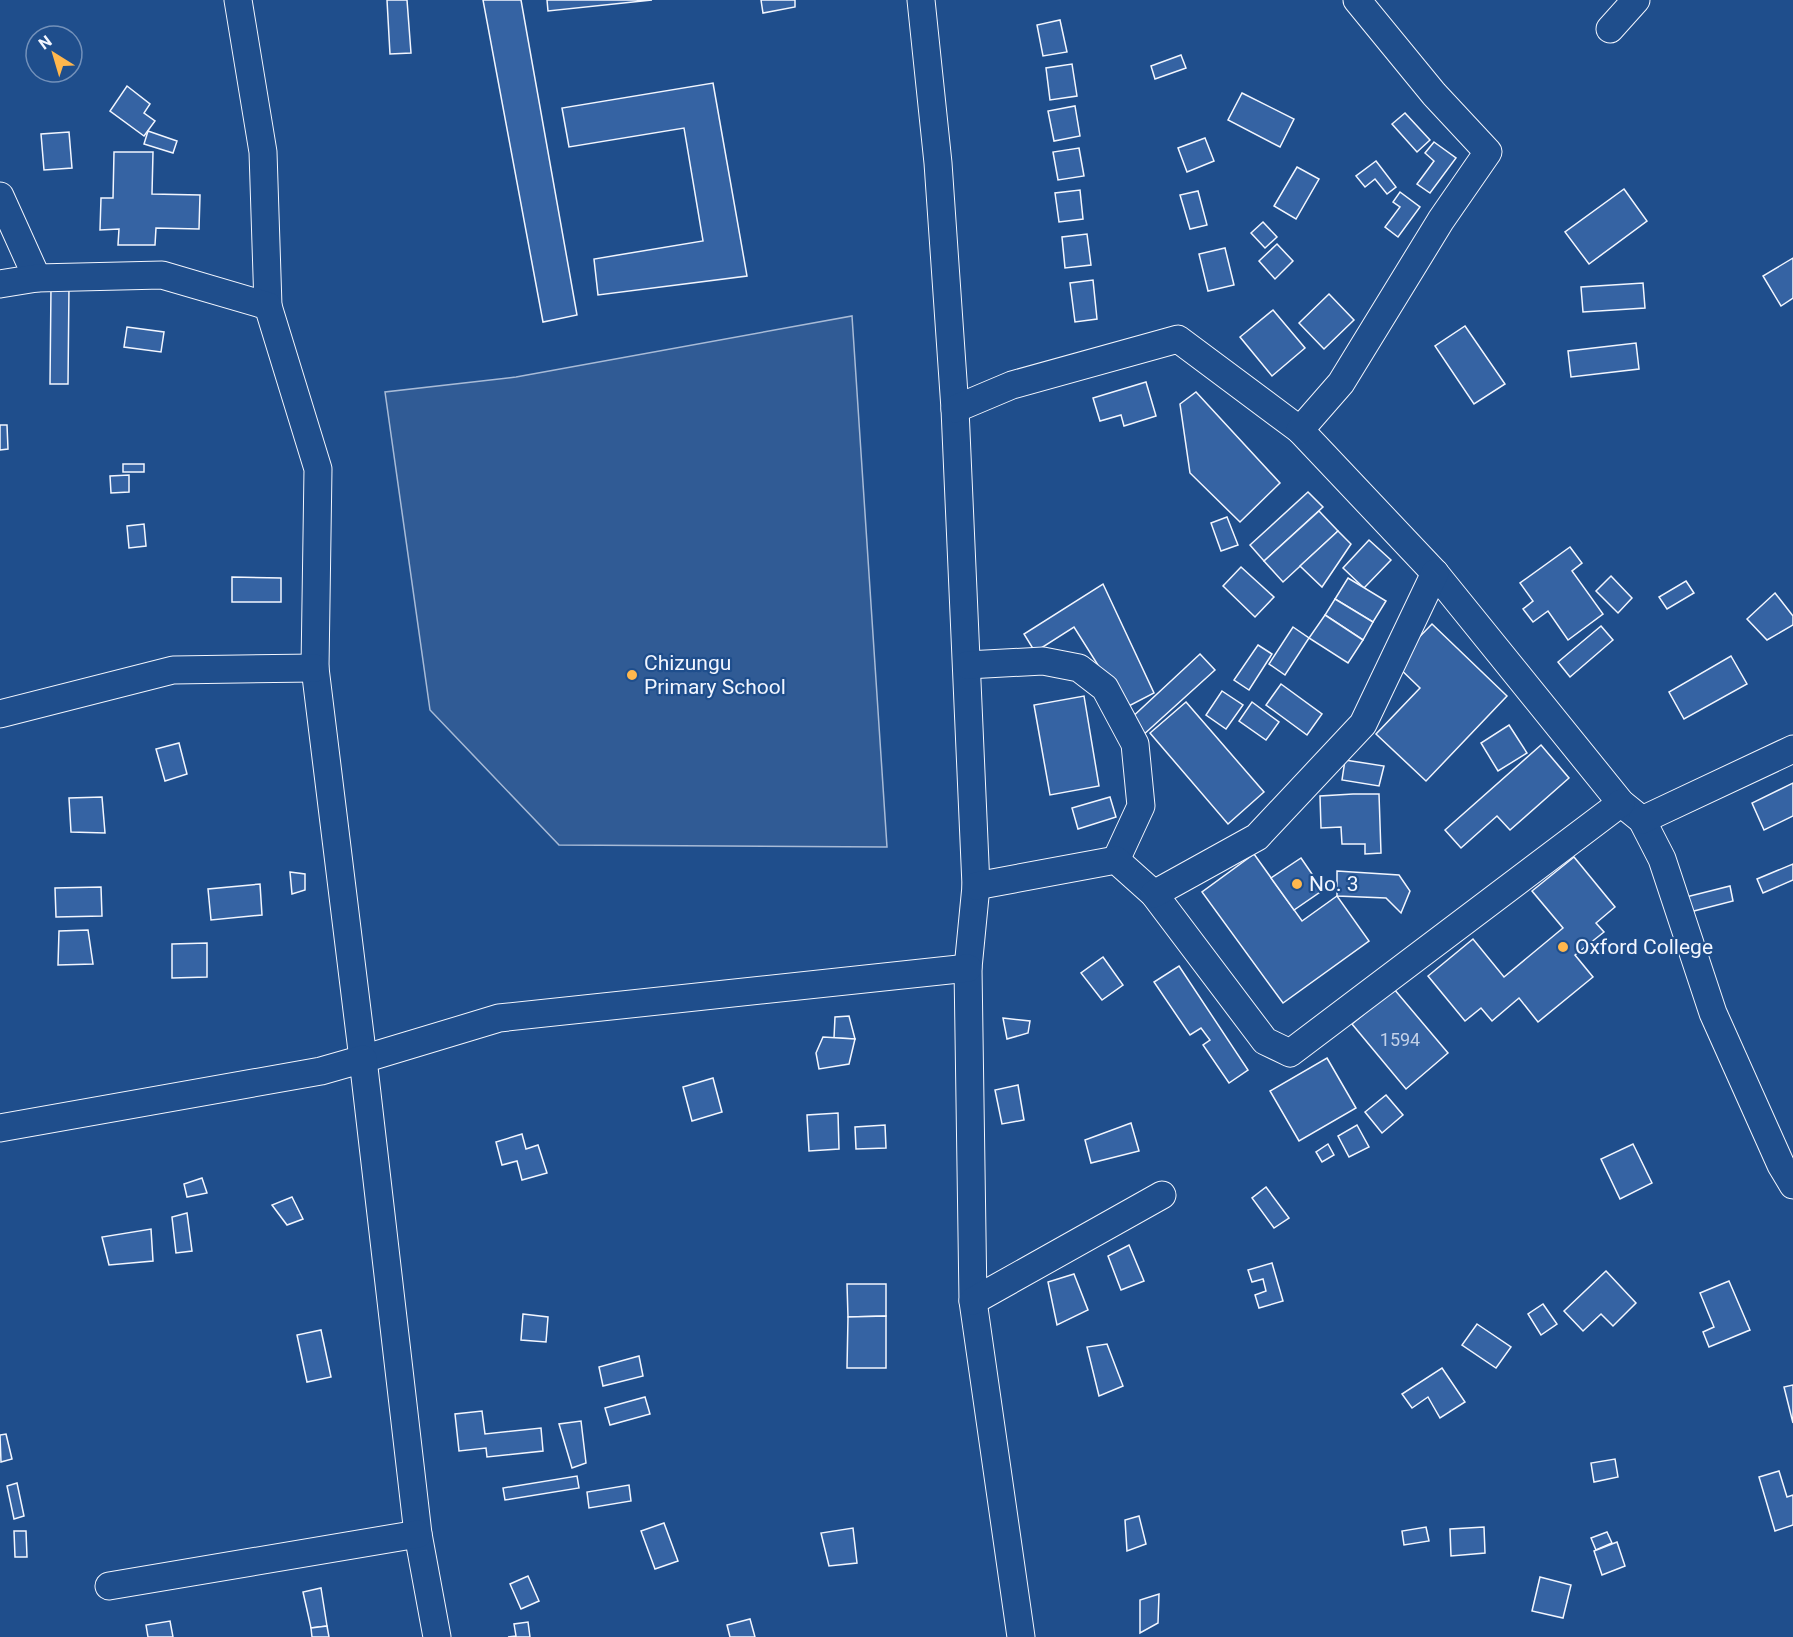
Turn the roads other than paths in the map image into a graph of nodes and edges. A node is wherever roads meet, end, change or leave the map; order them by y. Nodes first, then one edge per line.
1 (238, 0) edge
2 (921, 0) edge
3 (1357, 0) edge
4 (1636, 0) edge
5 (1610, 29) dead end
6 (0, 196) edge
7 (37, 278) junction
8 (0, 284) edge
9 (268, 306) junction
10 (955, 409) junction
11 (1300, 430) junction
12 (1435, 573) junction
13 (967, 664) junction
14 (315, 668) junction
15 (0, 714) edge
16 (1793, 749) edge
17 (1621, 803) junction
18 (1642, 820) junction
19 (1116, 860) junction
20 (976, 886) junction
21 (1154, 894) junction
22 (968, 968) junction
23 (363, 1059) junction
24 (0, 1128) edge
25 (1793, 1185) edge
26 (1162, 1195) dead end
27 (973, 1301) junction
28 (418, 1534) junction
29 (109, 1586) dead end
30 (437, 1637) edge
31 (1021, 1637) edge

1 - 9 street
2 - 10 street
3 - 11 street
4 - 5 street
6 - 7 street
7 - 8 street
7 - 9 street
9 - 14 street
10 - 11 street
10 - 13 street
11 - 12 street
12 - 17 street
12 - 21 street
13 - 19 street
13 - 20 street
14 - 15 street
14 - 23 street
16 - 18 street
17 - 18 street
17 - 21 street
18 - 25 street
19 - 20 street
19 - 21 street
20 - 22 street
22 - 23 street
22 - 27 street
23 - 24 street
23 - 28 street
26 - 27 street
27 - 31 street
28 - 29 street
28 - 30 street

